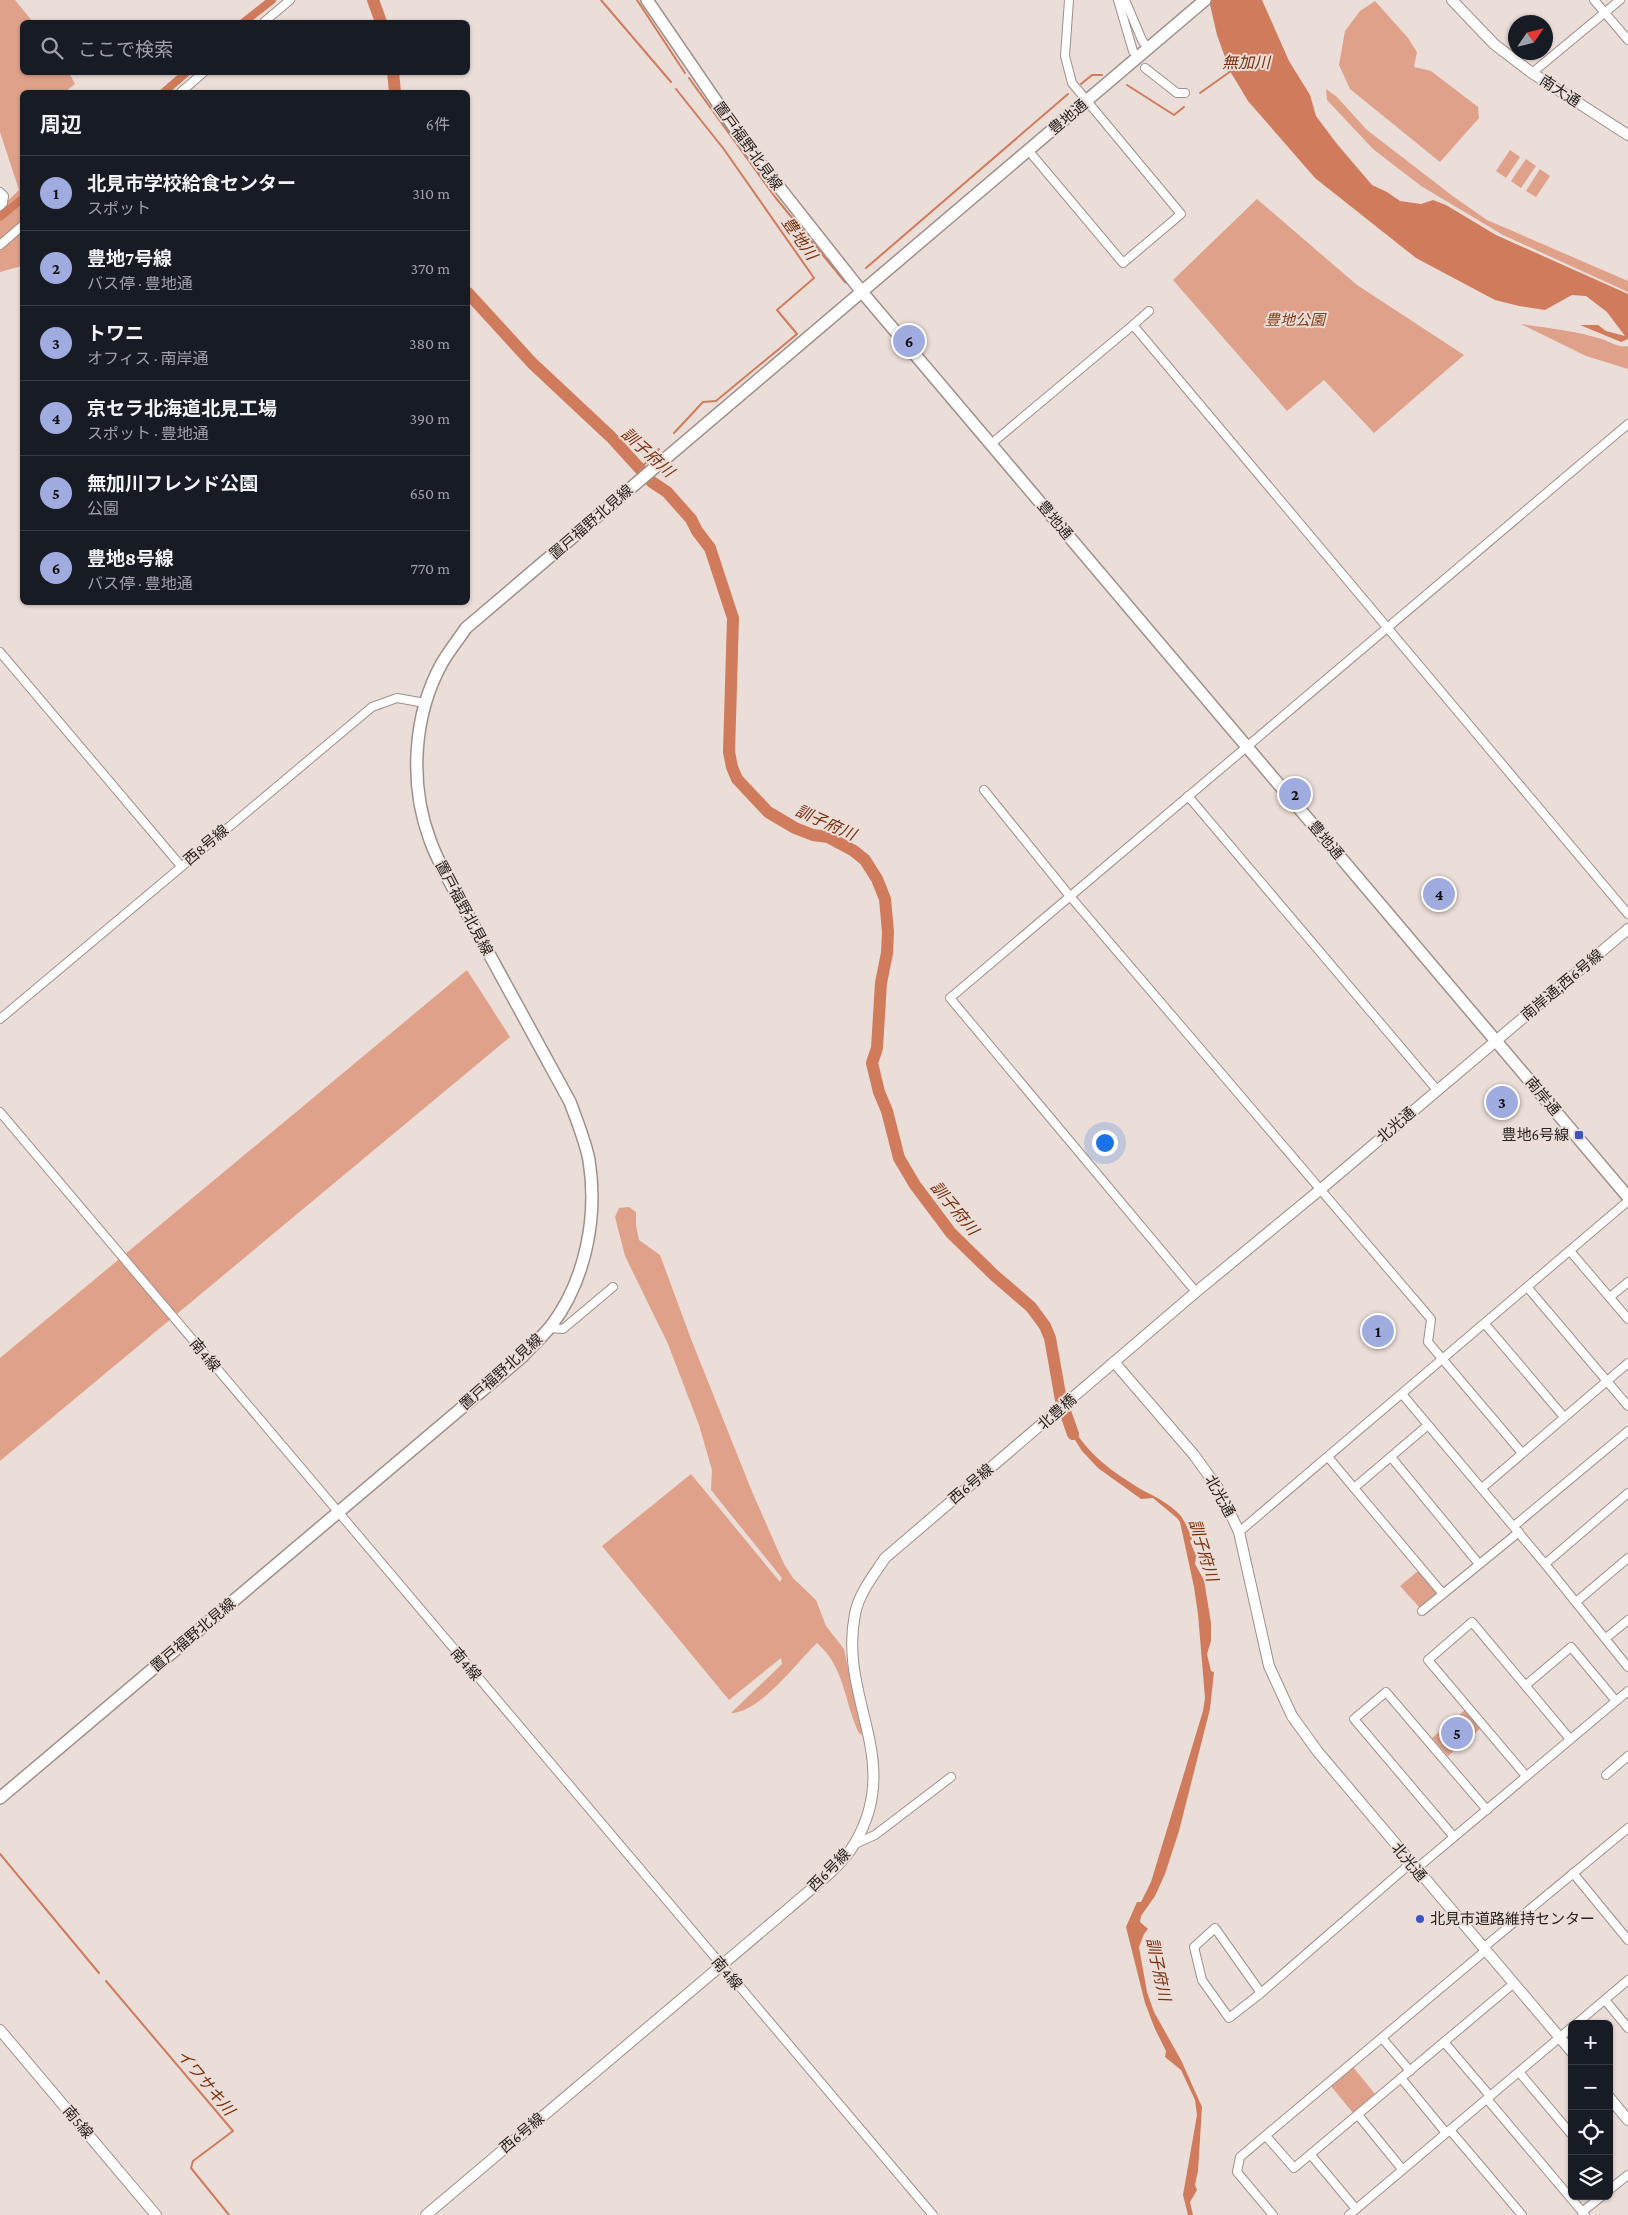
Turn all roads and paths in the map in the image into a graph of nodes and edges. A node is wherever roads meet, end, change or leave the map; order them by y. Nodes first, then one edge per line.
1 (290, 0) edge
2 (647, 0) edge
3 (1069, 0) edge
4 (1118, 0) edge
5 (1125, 0) edge
6 (1206, 0) edge
7 (1452, 0) edge
8 (1594, 0) edge
9 (1620, 0) edge
10 (1605, 13) junction
11 (266, 20) edge
12 (1628, 40) edge
13 (1151, 47) junction
14 (1133, 51) dead end
15 (1145, 68) dead end
16 (1532, 73) junction
17 (201, 75) edge
18 (183, 90) edge
19 (1185, 92) dead end
20 (1086, 102) junction
21 (1628, 135) edge
22 (1028, 150) junction
23 (0, 192) edge
24 (0, 206) edge
25 (20, 228) edge
26 (0, 245) edge
27 (862, 292) junction
28 (1149, 312) dead end
29 (1133, 325) junction
30 (1628, 424) edge
31 (992, 444) junction
32 (1386, 628) junction
33 (0, 652) edge
34 (425, 703) junction
35 (1247, 746) junction
36 (984, 790) dead end
37 (1188, 796) junction
38 (181, 866) junction
39 (1069, 895) junction
40 (1628, 914) edge
41 (1628, 929) edge
42 (0, 1019) edge
43 (1496, 1040) junction
44 (1437, 1090) junction
45 (0, 1112) edge
46 (1321, 1189) junction
47 (1628, 1197) edge
48 (1628, 1201) edge
49 (1570, 1252) junction
50 (1628, 1282) edge
51 (613, 1287) dead end
52 (1528, 1288) junction
53 (1196, 1292) junction
54 (1610, 1297) junction
55 (1628, 1319) edge
56 (1485, 1324) junction
57 (550, 1328) junction
58 (1442, 1360) junction
59 (1114, 1362) junction
60 (1628, 1363) edge
61 (1607, 1381) junction
62 (1402, 1394) junction
63 (1628, 1406) edge
64 (1564, 1417) junction
65 (1428, 1425) junction
66 (1628, 1431) edge
67 (1033, 1432) joint
68 (1522, 1453) junction
69 (1391, 1456) junction
70 (1328, 1458) junction
71 (1354, 1488) junction
72 (1482, 1488) junction
73 (1628, 1493) edge
74 (339, 1513) junction
75 (1516, 1529) junction
76 (1239, 1532) junction
77 (1628, 1558) edge
78 (1479, 1564) junction
79 (1545, 1564) junction
80 (1443, 1594) junction
81 (1576, 1602) junction
82 (1422, 1611) dead end
83 (1628, 1620) edge
84 (1606, 1638) junction
85 (1628, 1667) edge
86 (1526, 1685) junction
87 (1628, 1691) edge
88 (1616, 1701) junction
89 (1570, 1739) junction
90 (1628, 1756) edge
91 (1606, 1774) dead end
92 (1526, 1776) junction
93 (951, 1777) dead end
94 (0, 1798) edge
95 (1487, 1810) junction
96 (1628, 1828) edge
97 (1454, 1837) junction
98 (854, 1844) junction
99 (1413, 1866) junction
100 (1573, 1874) junction
101 (1628, 1940) edge
102 (1484, 1950) junction
103 (721, 1965) junction
104 (1628, 1980) edge
105 (1513, 1984) junction
106 (1261, 1993) junction
107 (1605, 2000) junction
108 (1581, 2020) edge
109 (1628, 2028) edge
110 (0, 2030) edge
111 (1568, 2030) edge
112 (1382, 2038) junction
113 (1559, 2038) junction
114 (1444, 2042) junction
115 (1568, 2048) edge
116 (1410, 2071) junction
117 (1519, 2072) junction
118 (1401, 2078) junction
119 (1488, 2097) junction
120 (1613, 2102) edge
121 (1358, 2115) junction
122 (1628, 2120) edge
123 (1568, 2130) edge
124 (1448, 2131) junction
125 (1266, 2136) junction
126 (1310, 2155) junction
127 (1402, 2169) junction
128 (1628, 2175) edge
129 (1613, 2184) edge
130 (1598, 2200) edge
131 (1356, 2209) junction
132 (1583, 2214) edge
133 (156, 2215) edge
134 (426, 2215) edge
135 (933, 2215) edge
136 (1273, 2215) edge
137 (1349, 2215) edge
138 (1522, 2215) edge

1 - 11 street
2 - 27 main road, 置戸福野北見線
3 - 20 street
4 - 14 street
5 - 13 street
6 - 13 main road, 豊地通
7 - 16 street, 南大通
8 - 10 street
9 - 10 street
10 - 12 street
10 - 16 street
13 - 20 main road, 豊地通
15 - 19 street
16 - 21 street, 南大通
17 - 18 street
20 - 22 main road, 豊地通
20 - 22 street
22 - 27 main road, 豊地通
23 - 24 street
25 - 26 street
27 - 31 main road, 豊地通
27 - 34 main road, 置戸福野北見線
28 - 29 street
29 - 31 street
29 - 32 street
30 - 32 street
31 - 35 main road, 豊地通
32 - 35 street
32 - 40 street
33 - 38 street
34 - 38 street, 西8号線
34 - 57 main road, 置戸福野北見線
35 - 37 street
35 - 43 main road, 豊地通
36 - 39 street
37 - 39 street
37 - 44 street
38 - 42 street, 西8号線
39 - 46 street
39 - 53 street
41 - 43 street, 南岸通;西6号線
43 - 44 street, 北光通
43 - 47 main road, 南岸通
44 - 46 street, 北光通
45 - 74 street, 南4線
46 - 53 street, 北光通
46 - 58 street
48 - 49 street
49 - 52 street
49 - 54 street
50 - 54 street
51 - 57 street
52 - 56 street
52 - 61 street
53 - 59 street, 北光通
54 - 55 street
56 - 58 street
56 - 64 street
57 - 74 main road, 置戸福野北見線
58 - 62 street
58 - 68 street
59 - 67 street, 北豊橋
59 - 76 street, 北光通
60 - 61 street
61 - 63 street
61 - 64 street
62 - 65 street
62 - 70 street
64 - 68 street
65 - 69 street
65 - 72 street
66 - 75 street
67 - 98 street, 西6号線
68 - 72 street
69 - 71 street
69 - 78 street
70 - 71 street
70 - 76 street
71 - 80 street
72 - 75 street
73 - 79 street
74 - 94 main road, 置戸福野北見線
74 - 103 street, 南4線
75 - 78 street
75 - 79 street
76 - 99 street, 北光通
77 - 81 street
78 - 80 street
79 - 81 street
80 - 82 street
81 - 84 street
83 - 84 street
84 - 85 street
86 - 88 street
86 - 89 street
86 - 92 street
87 - 88 street
88 - 89 street
89 - 92 street
90 - 91 street
92 - 95 street
93 - 98 street
95 - 97 street
95 - 97 street
96 - 100 street
97 - 99 street
98 - 103 street, 西6号線
99 - 102 street, 北光通
99 - 106 street
100 - 101 street
100 - 102 street
102 - 105 street, 北光通
102 - 112 street
103 - 134 street, 西6号線
103 - 135 street, 南4線
104 - 107 street
105 - 113 street, 北光通
105 - 114 street
106 - 106 street
107 - 108 street
107 - 109 street
110 - 133 street, 南5線
111 - 113 street
112 - 116 street
112 - 125 street
113 - 115 street, 北光通
113 - 117 street
114 - 116 street
114 - 119 street
116 - 118 street
117 - 119 street
117 - 123 street
118 - 121 street
118 - 124 street
119 - 124 street
119 - 132 street
120 - 122 street
121 - 126 street
121 - 127 street
124 - 127 street
124 - 138 street
125 - 126 street
125 - 136 street
126 - 131 street
127 - 131 street
128 - 129 street
130 - 132 street
131 - 137 street

